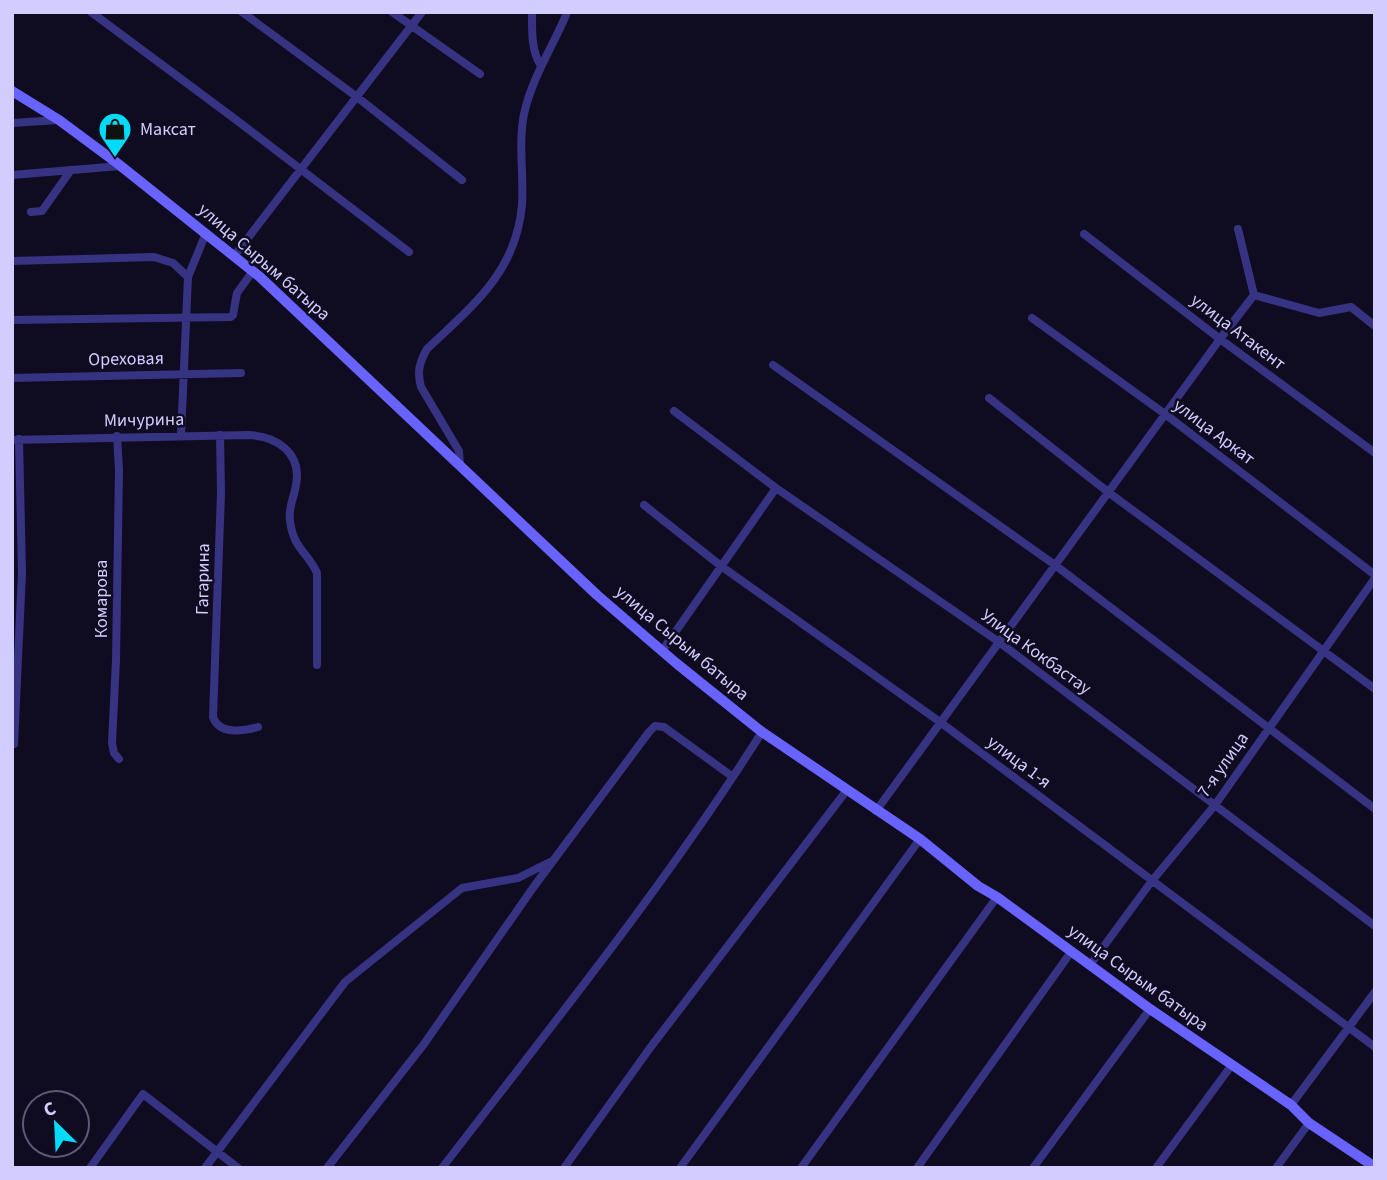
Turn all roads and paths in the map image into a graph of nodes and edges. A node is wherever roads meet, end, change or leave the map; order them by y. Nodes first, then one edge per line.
1 (91, 12) edge
2 (243, 12) edge
3 (392, 12) edge
4 (422, 12) edge
5 (532, 12) edge
6 (566, 15) dead end
7 (411, 26) junction
8 (540, 64) junction
9 (480, 75) dead end
10 (12, 91) edge
11 (357, 97) junction
12 (59, 120) junction
13 (12, 123) edge
14 (120, 166) junction
15 (71, 170) junction
16 (301, 170) junction
17 (12, 175) edge
18 (462, 180) dead end
19 (31, 212) dead end
20 (1238, 229) dead end
21 (206, 233) junction
22 (1084, 234) dead end
23 (409, 252) dead end
24 (234, 256) junction
25 (12, 261) edge
26 (253, 271) junction
27 (188, 277) junction
28 (1254, 295) junction
29 (186, 316) junction
30 (1032, 318) dead end
31 (12, 320) edge
32 (1375, 326) edge
33 (1220, 339) junction
34 (773, 365) dead end
35 (241, 373) dead end
36 (183, 374) junction
37 (12, 379) edge
38 (989, 398) dead end
39 (674, 411) dead end
40 (1165, 414) junction
41 (181, 435) junction
42 (220, 435) junction
43 (117, 436) junction
44 (15, 440) edge
45 (1375, 453) edge
46 (460, 466) junction
47 (776, 488) junction
48 (1108, 492) junction
49 (644, 505) dead end
50 (1055, 565) junction
51 (721, 566) junction
52 (1375, 576) edge
53 (999, 642) junction
54 (662, 651) junction
55 (1323, 651) junction
56 (317, 665) dead end
57 (1375, 689) edge
58 (940, 722) junction
59 (258, 727) dead end
60 (1269, 728) junction
61 (762, 732) junction
62 (14, 744) dead end
63 (119, 759) dead end
64 (733, 777) junction
65 (847, 790) junction
66 (1215, 805) junction
67 (1375, 809) edge
68 (876, 811) junction
69 (920, 839) junction
70 (553, 860) junction
71 (1151, 882) junction
72 (997, 897) junction
73 (1375, 926) edge
74 (1071, 952) junction
75 (1090, 965) junction
76 (1375, 992) edge
77 (1150, 1009) junction
78 (1349, 1028) junction
79 (1375, 1047) edge
80 (1231, 1066) junction
81 (1290, 1105) junction
82 (1308, 1123) junction
83 (217, 1152) junction
84 (1375, 1167) edge
85 (90, 1168) edge
86 (205, 1168) edge
87 (238, 1168) edge
88 (327, 1168) edge
89 (442, 1168) edge
90 (564, 1168) edge
91 (680, 1168) edge
92 (802, 1168) edge
93 (917, 1168) edge
94 (1034, 1168) edge
95 (1156, 1168) edge
96 (1276, 1168) edge

1 - 16 street
2 - 11 street
3 - 7 street
4 - 7 street
5 - 8 street
6 - 8 street
7 - 9 street
7 - 11 street
8 - 46 street
10 - 12 street, улица Сырым батыра
11 - 16 street
11 - 18 street
12 - 13 street
12 - 14 street, улица Сырым батыра
14 - 15 street
14 - 21 street, улица Сырым батыра
15 - 17 street
15 - 19 street
16 - 23 street
16 - 24 street
20 - 28 street
21 - 24 street, улица Сырым батыра
21 - 27 street
22 - 33 street, улица Атакент
24 - 26 street, улица Сырым батыра
25 - 27 street
26 - 29 street
26 - 46 street, улица Сырым батыра
27 - 29 street
28 - 32 street
28 - 33 street
29 - 31 street
29 - 36 street
30 - 40 street, улица Аркат
33 - 40 street
33 - 45 street, улица Атакент
34 - 50 street
35 - 36 street, Ореховая
36 - 37 street, Ореховая
36 - 41 street
38 - 48 street
39 - 47 street, Улица Кокбастау
40 - 48 street
40 - 52 street, улица Аркат
41 - 42 street, Мичурина
41 - 43 street, Мичурина
42 - 56 street, Мичурина
42 - 59 street, Гагарина
43 - 44 street, Мичурина
43 - 63 street, Комарова
44 - 62 street
46 - 54 street, улица Сырым батыра
47 - 51 street
47 - 53 street, Улица Кокбастау
48 - 50 street
48 - 55 street
49 - 51 street, улица 1-я
50 - 53 street
50 - 60 street
51 - 54 street
51 - 58 street, улица 1-я
52 - 55 street, 7-я улица
53 - 58 street
53 - 66 street, Улица Кокбастау
54 - 61 street, улица Сырым батыра
55 - 57 street
55 - 60 street, 7-я улица
58 - 68 street
58 - 71 street, улица 1-я
60 - 66 street, 7-я улица
60 - 67 street
61 - 64 street
61 - 65 street, улица Сырым батыра
64 - 70 street
64 - 89 street
65 - 68 street, улица Сырым батыра
65 - 90 street
66 - 71 street, 7-я улица
66 - 73 street, Улица Кокбастау
68 - 69 street, улица Сырым батыра
69 - 72 street, улица Сырым батыра
69 - 91 street
70 - 83 street
70 - 88 street
71 - 75 street, 7-я улица
71 - 78 street, улица 1-я
72 - 74 street, улица Сырым батыра
72 - 92 street
74 - 75 street, улица Сырым батыра
74 - 93 street
75 - 77 street, улица Сырым батыра
76 - 78 street
77 - 80 street, улица Сырым батыра
77 - 94 street
78 - 79 street, улица 1-я
78 - 81 street
80 - 81 street, улица Сырым батыра
80 - 95 street
81 - 82 street, улица Сырым батыра
82 - 84 street, улица Сырым батыра
82 - 96 street
83 - 85 street
83 - 86 street
83 - 87 street

